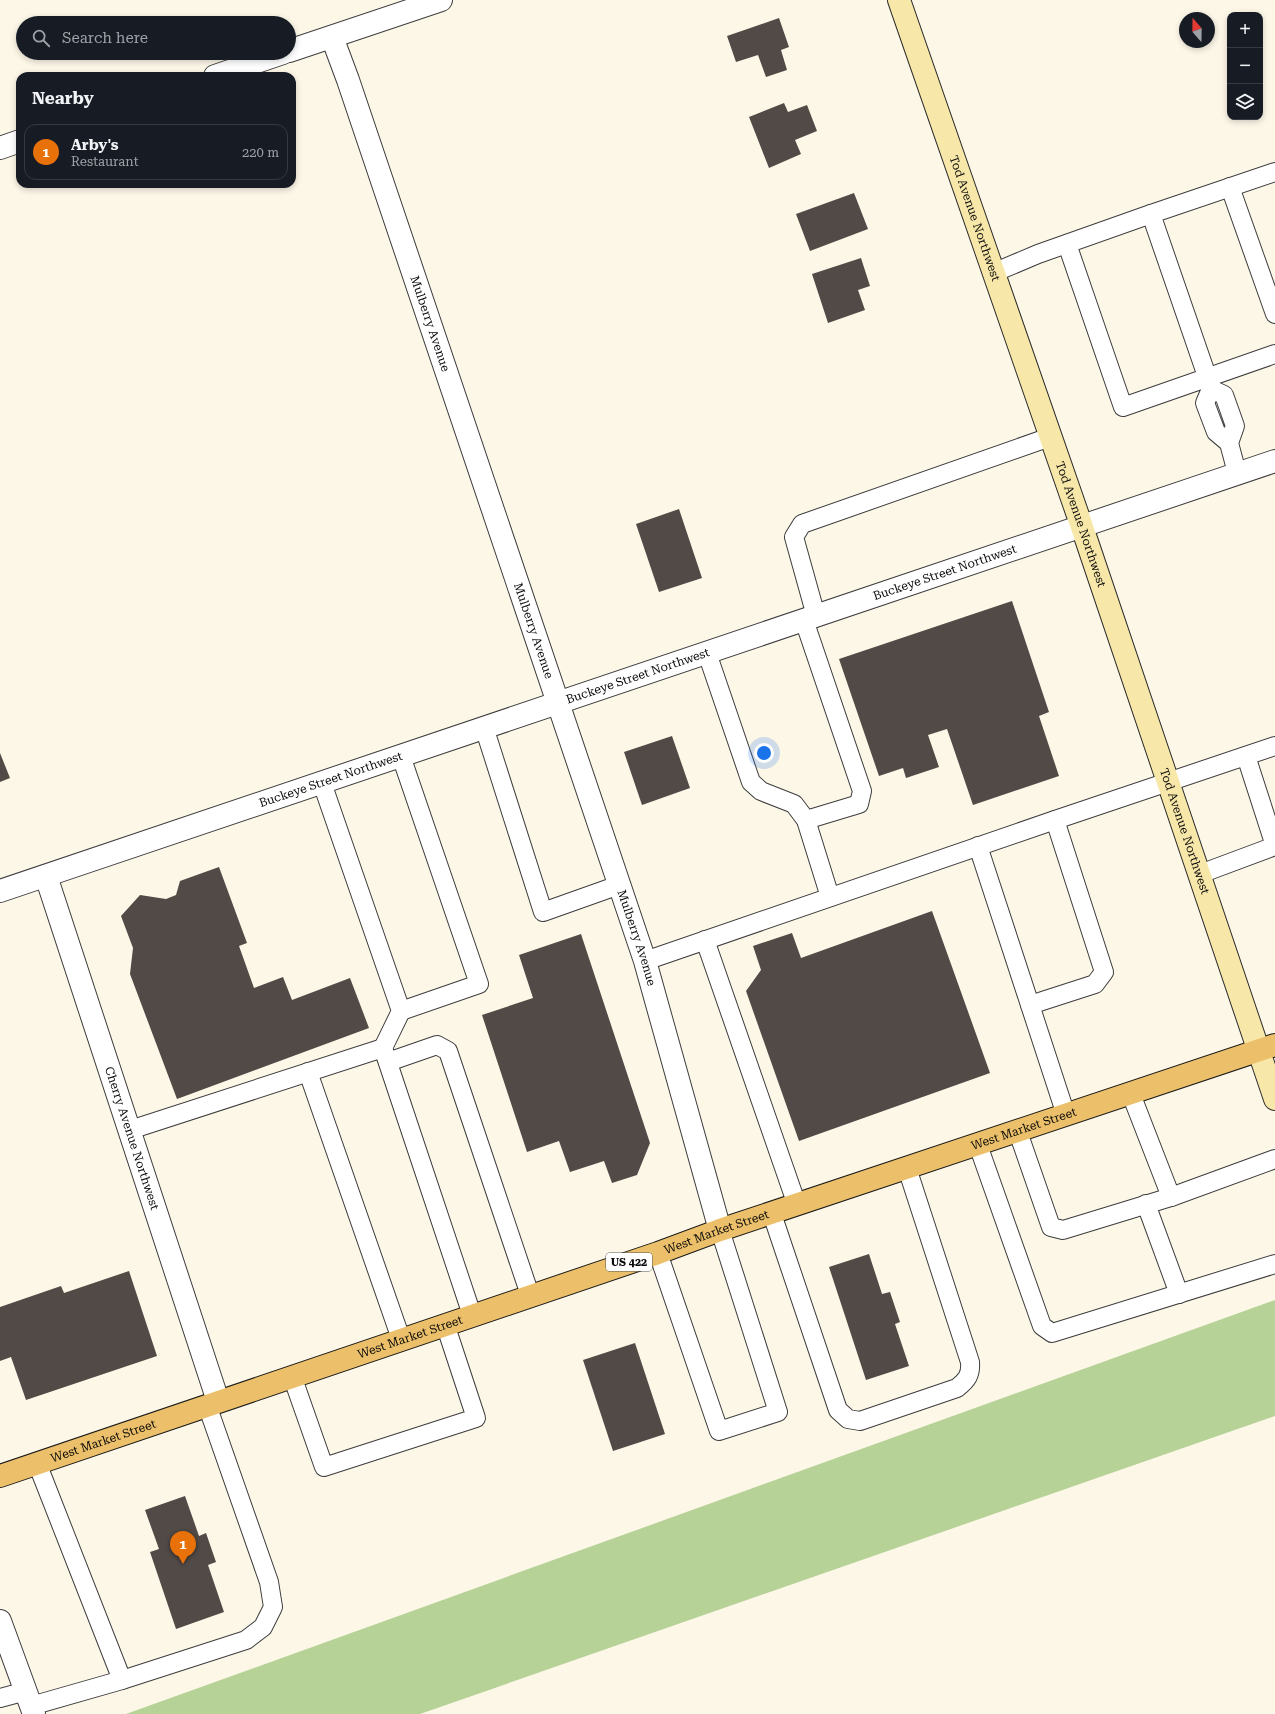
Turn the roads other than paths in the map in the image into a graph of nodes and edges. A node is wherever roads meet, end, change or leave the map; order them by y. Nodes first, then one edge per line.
1 (441, 0) edge
2 (899, 0) edge
3 (332, 37) junction
4 (296, 49) edge
5 (262, 60) edge
6 (227, 72) edge
7 (16, 142) edge
8 (0, 148) edge
9 (1275, 172) edge
10 (1230, 187) junction
11 (1151, 214) junction
12 (1067, 244) junction
13 (993, 273) junction
14 (1275, 314) edge
15 (1275, 354) edge
16 (1209, 383) junction
17 (1050, 437) junction
18 (1275, 461) edge
19 (1237, 473) junction
20 (1082, 527) junction
21 (810, 618) junction
22 (707, 653) junction
23 (559, 702) junction
24 (484, 728) junction
25 (1275, 746) edge
26 (401, 756) junction
27 (1246, 756) junction
28 (1168, 782) junction
29 (322, 783) junction
30 (806, 820) junction
31 (1055, 820) junction
32 (978, 846) junction
33 (1275, 846) edge
34 (1200, 874) junction
35 (46, 876) junction
36 (619, 885) junction
37 (0, 891) edge
38 (830, 897) junction
39 (705, 940) junction
40 (644, 961) junction
41 (1030, 1005) junction
42 (401, 1011) junction
43 (1267, 1048) edge
44 (385, 1055) junction
45 (308, 1072) junction
46 (1131, 1094) junction
47 (1275, 1100) edge
48 (1066, 1115) junction
49 (130, 1130) junction
50 (1018, 1132) junction
51 (978, 1145) junction
52 (1275, 1159) edge
53 (907, 1168) junction
54 (1171, 1197) junction
55 (1146, 1204) junction
56 (797, 1206) junction
57 (772, 1214) junction
58 (720, 1230) junction
59 (658, 1253) junction
60 (1275, 1264) edge
61 (1179, 1294) junction
62 (530, 1296) junction
63 (472, 1315) junction
64 (445, 1324) junction
65 (401, 1339) junction
66 (292, 1376) junction
67 (212, 1403) junction
68 (36, 1463) junction
69 (0, 1476) edge
70 (0, 1621) edge
71 (122, 1680) junction
72 (0, 1698) edge
73 (31, 1704) edge

1 - 3 street
2 - 13 main road, Tod Avenue Northwest
3 - 4 street
3 - 23 street, Mulberry Avenue
5 - 6 street
7 - 8 street
9 - 10 lane
10 - 11 lane
10 - 14 lane
11 - 12 lane
11 - 16 lane
12 - 13 lane
12 - 16 lane
13 - 17 main road, Tod Avenue Northwest
15 - 16 lane
16 - 19 lane
17 - 20 main road, Tod Avenue Northwest
17 - 21 lane
18 - 19 street, Buckeye Street Northwest
19 - 20 street, Buckeye Street Northwest
20 - 21 street, Buckeye Street Northwest
20 - 28 main road, Tod Avenue Northwest
21 - 22 street, Buckeye Street Northwest
21 - 30 lane
22 - 23 street, Buckeye Street Northwest
22 - 30 lane
23 - 24 street, Buckeye Street Northwest
23 - 36 street, Mulberry Avenue
24 - 26 street, Buckeye Street Northwest
24 - 36 lane
25 - 27 lane
26 - 29 street, Buckeye Street Northwest
26 - 42 lane
27 - 28 lane
27 - 33 lane
28 - 31 lane
28 - 34 main road, Tod Avenue Northwest
29 - 35 street, Buckeye Street Northwest
29 - 42 lane
30 - 38 lane
31 - 32 lane
31 - 41 lane
32 - 38 lane
32 - 41 lane
33 - 34 lane
34 - 43 main road, Tod Avenue Northwest
35 - 37 street, Buckeye Street Northwest
35 - 49 street, Cherry Avenue Northwest
36 - 40 street, Mulberry Avenue
38 - 39 lane
39 - 40 lane
39 - 56 lane
40 - 58 street, Mulberry Avenue
41 - 48 lane
42 - 44 lane
43 - 46 main road, West Market Street / US 422
43 - 47 main road, Tod Avenue Northwest
44 - 45 lane
44 - 62 lane
44 - 63 lane
45 - 49 lane
45 - 65 lane
46 - 48 main road, West Market Street / US 422
46 - 54 lane
48 - 50 main road, West Market Street / US 422
49 - 67 street, Cherry Avenue Northwest
50 - 51 main road, West Market Street / US 422
50 - 55 lane
51 - 53 main road, West Market Street / US 422
51 - 61 lane
52 - 54 lane
53 - 56 main road, West Market Street / US 422
53 - 57 lane
54 - 55 lane
55 - 61 lane
56 - 57 main road, West Market Street / US 422
57 - 58 main road, West Market Street / US 422
58 - 59 main road, West Market Street / US 422
58 - 59 lane
59 - 62 main road, West Market Street / US 422
60 - 61 lane
62 - 63 main road, West Market Street / US 422
63 - 64 main road, West Market Street / US 422
64 - 65 main road, West Market Street / US 422
64 - 66 lane
65 - 66 main road, West Market Street / US 422
66 - 67 main road, West Market Street / US 422
67 - 68 main road, West Market Street / US 422
67 - 71 lane
68 - 69 main road, West Market Street / US 422
68 - 71 lane
70 - 73 street
71 - 73 lane
72 - 73 lane

